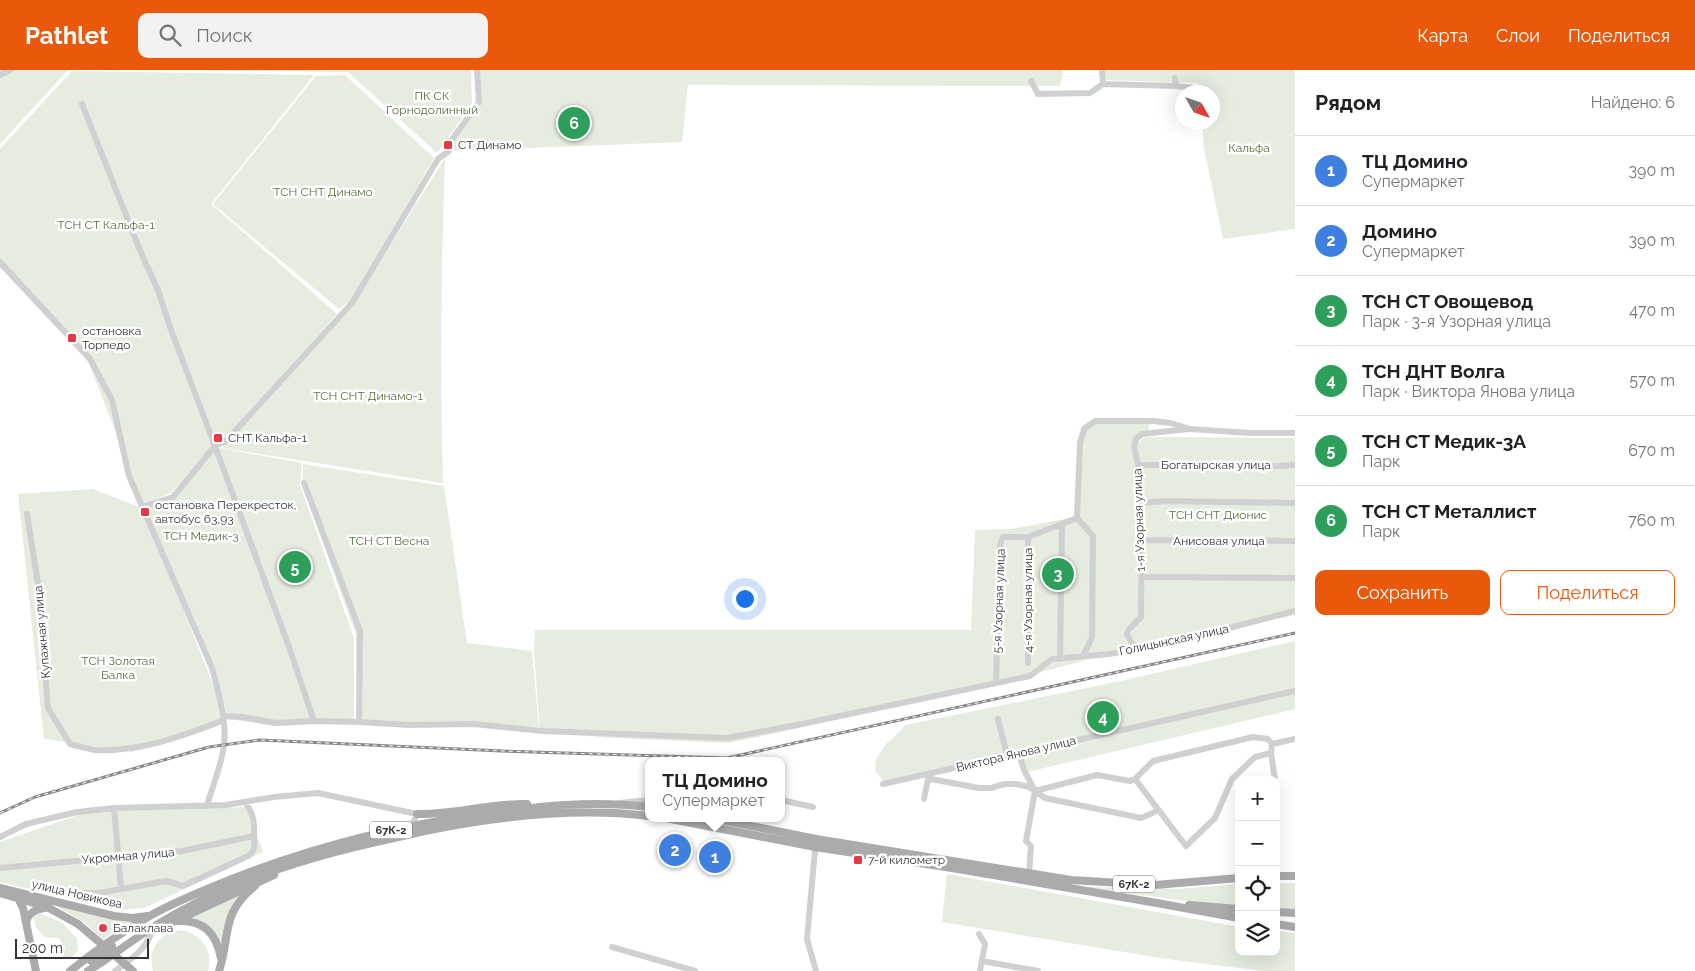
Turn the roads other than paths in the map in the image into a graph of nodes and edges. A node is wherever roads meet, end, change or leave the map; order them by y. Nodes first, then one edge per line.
1 (10, 70) edge
2 (477, 70) edge
3 (1102, 70) edge
4 (0, 75) edge
5 (1175, 78) dead end
6 (1031, 81) dead end
7 (1103, 84) junction
8 (1176, 85) edge
9 (1175, 86) edge
10 (82, 104) dead end
11 (0, 262) edge
12 (1190, 429) junction
13 (1295, 432) edge
14 (215, 446) junction
15 (1138, 465) junction
16 (1295, 466) edge
17 (304, 483) dead end
18 (1138, 503) junction
19 (1295, 503) edge
20 (143, 507) junction
21 (27, 514) dead end
22 (1077, 518) junction
23 (1062, 524) junction
24 (1028, 537) junction
25 (1142, 540) junction
26 (1295, 541) edge
27 (1142, 578) junction
28 (1295, 578) edge
29 (1295, 611) edge
30 (1138, 649) junction
31 (1083, 656) junction
32 (1060, 659) junction
33 (1028, 663) dead end
34 (996, 683) junction
35 (1295, 691) edge
36 (223, 719) junction
37 (998, 719) dead end
38 (314, 721) junction
39 (359, 722) junction
40 (1295, 738) edge
41 (1272, 744) junction
42 (1019, 752) junction
43 (1271, 753) junction
44 (1007, 755) junction
45 (1274, 776) edge
46 (1135, 779) junction
47 (883, 784) dead end
48 (1034, 791) junction
49 (924, 799) dead end
50 (645, 800) edge
51 (785, 801) edge
52 (245, 802) junction
53 (615, 804) junction
54 (207, 806) junction
55 (542, 806) junction
56 (645, 807) edge
57 (813, 807) dead end
58 (114, 808) junction
59 (1159, 810) junction
60 (417, 814) junction
61 (645, 815) edge
62 (692, 822) edge
63 (728, 822) edge
64 (406, 827) junction
65 (254, 836) junction
66 (0, 837) edge
67 (816, 843) junction
68 (119, 856) junction
69 (320, 856) junction
70 (0, 868) edge
71 (1029, 874) junction
72 (1280, 876) edge
73 (1295, 877) edge
74 (267, 878) junction
75 (1235, 878) edge
76 (0, 888) edge
77 (121, 888) junction
78 (206, 890) junction
79 (0, 893) edge
80 (68, 893) dead end
81 (18, 898) junction
82 (1157, 903) junction
83 (46, 908) junction
84 (1235, 909) edge
85 (1280, 912) edge
86 (1295, 913) edge
87 (149, 916) junction
88 (1235, 917) edge
89 (174, 921) junction
90 (26, 924) junction
91 (1280, 925) edge
92 (1295, 927) edge
93 (151, 934) junction
94 (979, 934) dead end
95 (612, 947) dead end
96 (122, 949) junction
97 (982, 961) junction
98 (221, 967) edge
99 (37, 970) edge
100 (70, 971) edge
101 (77, 971) edge
102 (88, 971) edge
103 (115, 971) edge
104 (133, 971) edge
105 (695, 971) edge
106 (816, 971) edge
107 (980, 971) edge
108 (1038, 971) edge

1 - 4 street
2 - 14 street
3 - 7 street
5 - 8 street
6 - 7 street
7 - 9 street
10 - 14 street
11 - 20 street
12 - 13 street
12 - 15 street, 1-я Узорная улица
12 - 22 street
14 - 20 street
14 - 38 street
15 - 16 street, Богатырская улица
15 - 18 street, 1-я Узорная улица
17 - 39 street
18 - 19 street
18 - 25 street, 1-я Узорная улица
20 - 36 street
21 - 36 street, Купажная улица
22 - 23 street, 5-я Узорная улица
22 - 31 street
23 - 24 street, 5-я Узорная улица
23 - 32 street
24 - 33 street, 4-я Узорная улица
24 - 34 street, 5-я Узорная улица
25 - 26 street, Анисовая улица
25 - 27 street, 1-я Узорная улица
27 - 28 street
27 - 30 street, 1-я Узорная улица
29 - 30 street, Голицынская улица
30 - 31 street, Голицынская улица
31 - 32 street, Голицынская улица
32 - 34 street, Голицынская улица
34 - 39 street
35 - 42 street, Виктора Янова улица
36 - 38 street
36 - 54 street
37 - 44 street
38 - 39 street
40 - 41 street
41 - 43 street
41 - 46 street
42 - 44 street, Виктора Янова улица
42 - 48 street
43 - 45 street
43 - 59 street
44 - 47 street, Виктора Янова улица
46 - 48 street
46 - 59 street
48 - 49 street
48 - 59 street
48 - 71 street
50 - 53 street
51 - 57 street
52 - 54 street
52 - 60 street
52 - 65 street
53 - 55 main road, 67К-2
53 - 56 main road, 67К-2
54 - 58 street
55 - 60 main road
55 - 64 main road, 67К-2
58 - 66 street
58 - 68 street
60 - 64 street
61 - 69 main road, 67К-2
62 - 67 main road, 67К-2
63 - 67 main road, 67К-2
64 - 78 main road, 67К-2
65 - 68 street, Укромная улица
65 - 77 street
67 - 71 main road, 67К-2
67 - 82 main road, 67К-2
67 - 106 street
68 - 70 street, Укромная улица
68 - 77 street
69 - 74 main road
69 - 96 main road, 67К-2
71 - 75 main road, 67К-2
72 - 73 main road
74 - 89 main road
74 - 98 main road
76 - 87 main road, улица Новикова
77 - 80 street
78 - 87 main road
78 - 101 main road, 67К-2
79 - 81 main road, улица Новикова
81 - 83 main road, улица Новикова
81 - 90 main road
82 - 84 main road, 67К-2
82 - 88 main road
83 - 90 main road
83 - 104 main road, улица Новикова, bridge
85 - 86 main road
87 - 100 main road
89 - 93 main road
89 - 98 main road
90 - 99 main road
91 - 92 main road
93 - 96 main road
93 - 103 street
94 - 97 street
95 - 105 street
96 - 102 main road, 67К-2
97 - 107 street
97 - 108 street

